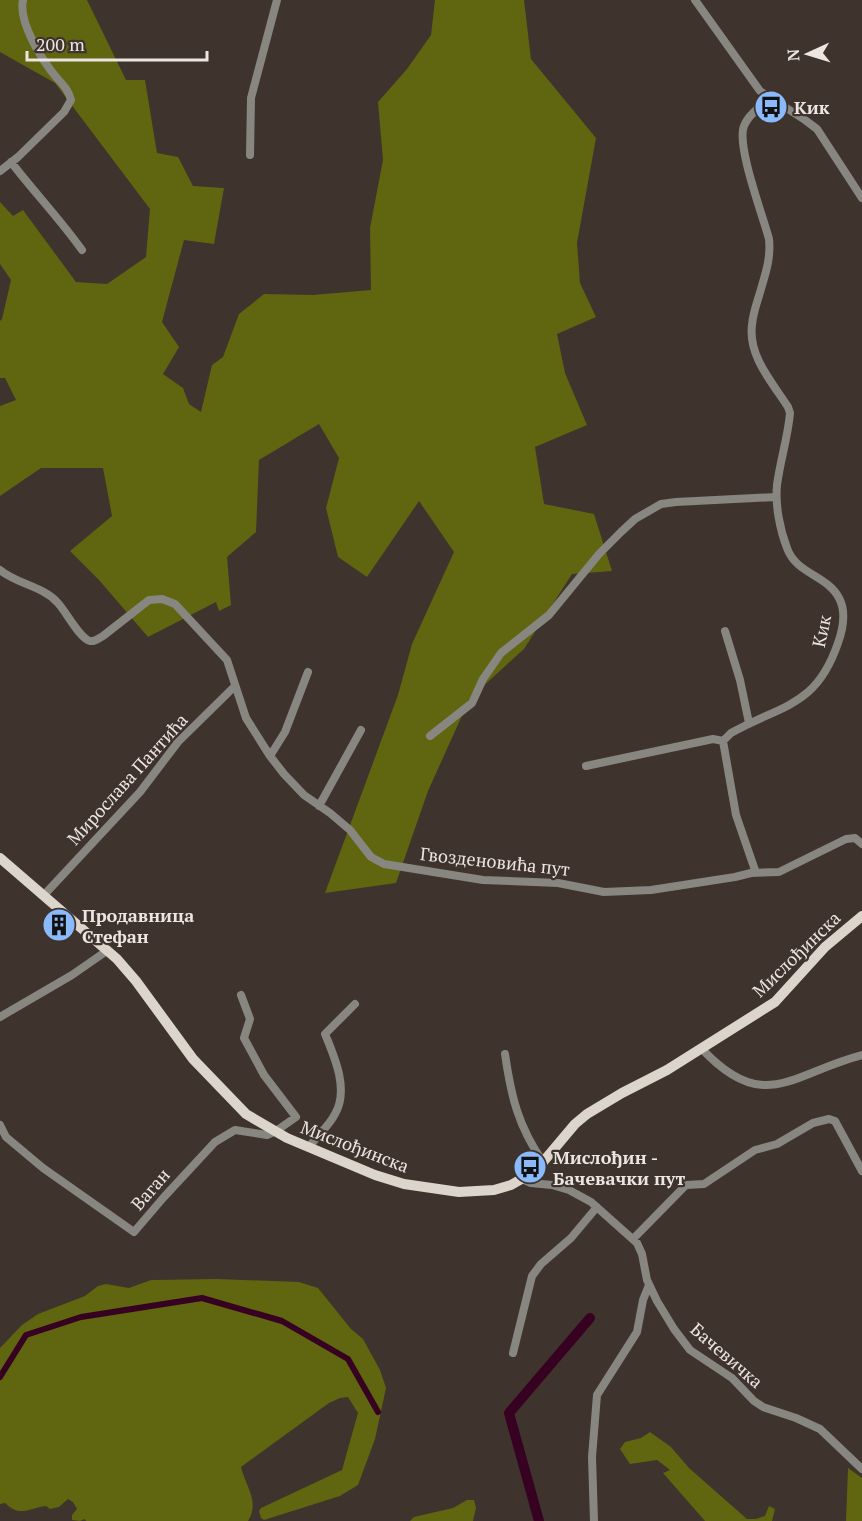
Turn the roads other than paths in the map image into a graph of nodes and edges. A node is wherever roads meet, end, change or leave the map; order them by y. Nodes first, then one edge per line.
1 (22, 0) edge
2 (277, 0) edge
3 (695, 0) edge
4 (769, 99) junction
5 (250, 155) dead end
6 (11, 162) junction
7 (0, 171) edge
8 (862, 198) edge
9 (82, 250) dead end
10 (776, 496) junction
11 (0, 570) edge
12 (725, 631) dead end
13 (308, 672) dead end
14 (235, 686) junction
15 (749, 723) junction
16 (361, 730) dead end
17 (430, 736) dead end
18 (723, 741) junction
19 (270, 756) junction
20 (586, 766) dead end
21 (319, 806) junction
22 (862, 844) edge
23 (0, 858) edge
24 (756, 873) junction
25 (44, 895) junction
26 (862, 916) edge
27 (108, 950) junction
28 (241, 995) dead end
29 (355, 1004) dead end
30 (0, 1017) edge
31 (701, 1048) junction
32 (505, 1054) dead end
33 (862, 1055) edge
34 (0, 1125) edge
35 (276, 1131) junction
36 (309, 1147) junction
37 (543, 1162) junction
38 (862, 1170) edge
39 (522, 1179) junction
40 (597, 1207) junction
41 (633, 1239) junction
42 (650, 1285) junction
43 (513, 1353) dead end
44 (862, 1469) edge
45 (594, 1521) edge

1 - 6 street
2 - 5 street
3 - 4 street
4 - 8 street
4 - 10 street, Кик
6 - 7 street
6 - 9 street
10 - 15 street, Кик
10 - 17 street
11 - 14 street, Гвозденовића пут
12 - 15 street
13 - 19 street
14 - 19 street, Гвозденовића пут
14 - 25 street, Мирослава Пантића
15 - 18 street, Кик
16 - 21 street
18 - 20 street
18 - 24 street
19 - 21 street, Гвозденовића пут
21 - 24 street, Гвозденовића пут
22 - 24 street, Гвозденовића пут
23 - 25 main road, Мислођинска
25 - 27 main road, Мислођинска
26 - 31 main road, Мислођинска
27 - 30 street
27 - 35 main road, Мислођинска
28 - 35 street
29 - 36 street
31 - 33 street
31 - 37 main road, Мислођинска
32 - 37 street
34 - 35 street, Ваган
35 - 36 main road, Мислођинска
36 - 39 main road, Мислођинска
37 - 39 main road, Мислођинска
38 - 41 street
39 - 40 street, Бачевичка
40 - 41 street, Бачевичка
40 - 43 street
41 - 42 street, Бачевичка
42 - 44 street, Бачевичка
42 - 45 street

